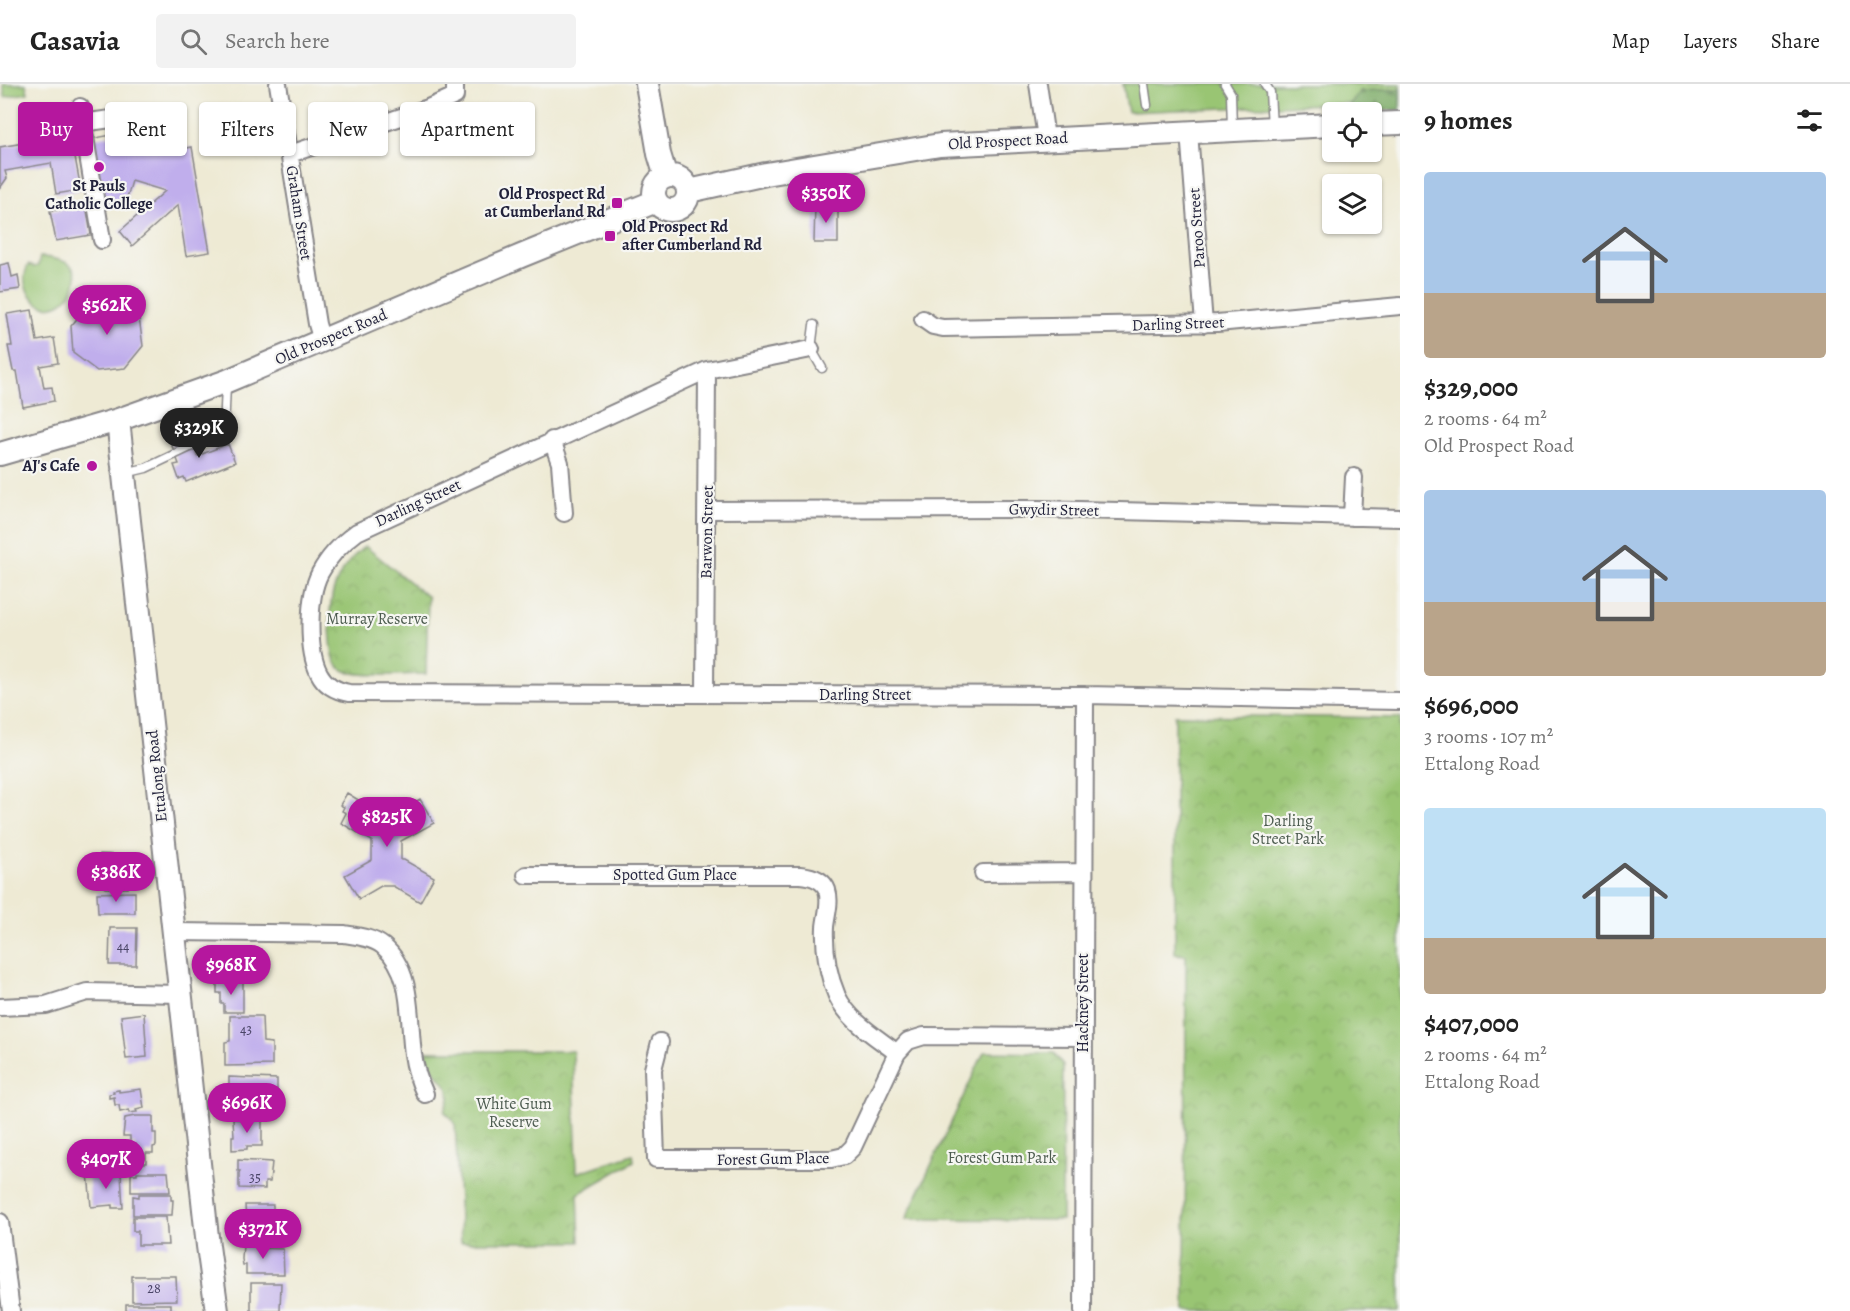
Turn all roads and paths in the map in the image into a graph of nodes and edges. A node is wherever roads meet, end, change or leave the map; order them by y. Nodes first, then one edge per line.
1 (278, 84) edge
2 (455, 84) edge
3 (648, 84) edge
4 (1038, 84) edge
5 (1144, 84) edge
6 (1225, 84) edge
7 (1267, 85) edge
8 (281, 102) edge
9 (1147, 105) dead end
10 (105, 115) edge
11 (1400, 123) edge
12 (1382, 124) edge
13 (1322, 125) edge
14 (1272, 127) junction
15 (1232, 129) junction
16 (1189, 132) junction
17 (1046, 138) junction
18 (296, 152) edge
19 (290, 156) edge
20 (666, 177) junction
21 (688, 190) junction
22 (656, 201) junction
23 (102, 240) dead end
24 (1400, 306) edge
25 (923, 319) dead end
26 (1204, 324) junction
27 (814, 326) dead end
28 (322, 341) junction
29 (811, 349) junction
30 (822, 368) dead end
31 (707, 370) junction
32 (227, 381) junction
33 (118, 420) junction
34 (552, 440) junction
35 (0, 454) edge
36 (124, 474) junction
37 (1354, 477) dead end
38 (707, 510) junction
39 (564, 513) dead end
40 (1352, 517) junction
41 (1400, 518) edge
42 (705, 694) junction
43 (1085, 695) junction
44 (1400, 701) edge
45 (1083, 872) junction
46 (983, 873) dead end
47 (526, 875) dead end
48 (174, 932) junction
49 (180, 994) junction
50 (0, 1007) edge
51 (1083, 1036) junction
52 (660, 1042) dead end
53 (897, 1053) junction
54 (425, 1094) dead end
55 (0, 1222) edge
56 (11, 1311) edge
57 (217, 1311) edge
58 (1083, 1311) edge

1 - 8 street, Graham Street
2 - 18 street
3 - 20 main road
4 - 17 street
5 - 9 lane
6 - 15 lane
7 - 14 lane
10 - 23 street
11 - 12 main road
13 - 14 main road, Old Prospect Road
14 - 15 main road, Old Prospect Road
15 - 16 main road, Old Prospect Road
16 - 17 main road, Old Prospect Road
16 - 26 street, Paroo Street
17 - 21 main road, Old Prospect Road
19 - 28 street, Graham Street
20 - 21 main road
20 - 22 main road
21 - 22 main road
22 - 28 main road, Old Prospect Road
24 - 26 street, Darling Street
25 - 26 street, Darling Street
27 - 29 lane
28 - 32 main road, Old Prospect Road
29 - 30 lane
29 - 31 street, Darling Street
31 - 34 street, Darling Street
31 - 38 street, Barwon Street
32 - 33 main road, Old Prospect Road
32 - 36 lane
33 - 35 main road, Old Prospect Road
33 - 36 main road, Ettalong Road
34 - 39 street
34 - 42 street, Darling Street
36 - 48 main road, Ettalong Road
37 - 40 street
38 - 40 street, Gwydir Street
38 - 42 street, Barwon Street
40 - 41 street, Gwydir Street
42 - 43 street, Darling Street
43 - 44 street, Darling Street
43 - 45 street, Hackney Street
45 - 46 street
45 - 51 street, Hackney Street
47 - 53 street, Spotted Gum Place
48 - 49 main road, Ettalong Road
48 - 54 street
49 - 50 street
49 - 57 main road, Ettalong Road
51 - 53 street
51 - 58 street, Hackney Street
52 - 53 street, Forest Gum Place
55 - 56 street

